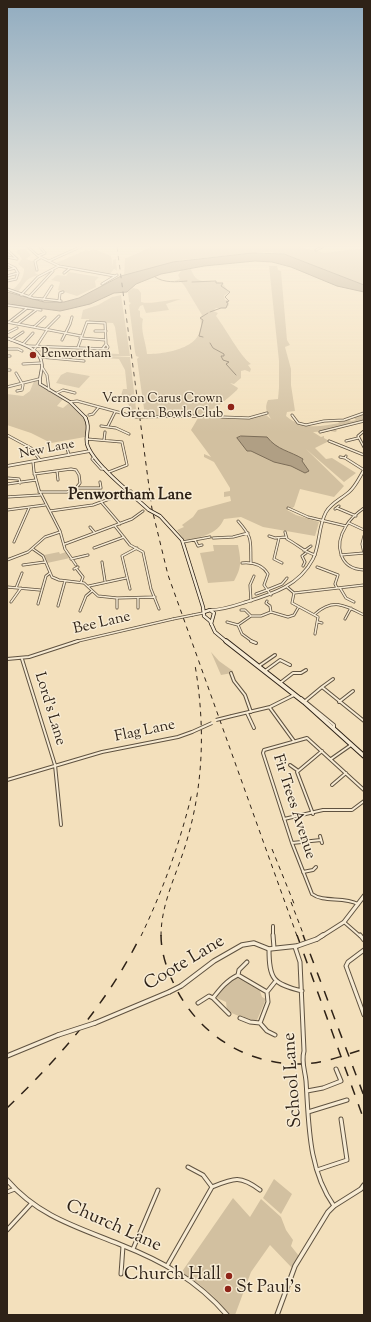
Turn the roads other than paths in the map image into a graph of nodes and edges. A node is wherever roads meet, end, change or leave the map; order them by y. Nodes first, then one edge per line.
1 (26, 309) edge
2 (34, 309) edge
3 (37, 309) junction
4 (41, 310) dead end
5 (59, 316) dead end
6 (45, 317) dead end
7 (72, 317) dead end
8 (8, 321) edge
9 (19, 324) junction
10 (34, 327) junction
11 (17, 328) dead end
12 (46, 330) junction
13 (95, 331) dead end
14 (106, 331) junction
15 (23, 332) dead end
16 (7, 333) edge
17 (33, 333) dead end
18 (63, 333) junction
19 (81, 337) junction
20 (8, 340) edge
21 (62, 340) dead end
22 (106, 340) junction
23 (23, 345) junction
24 (28, 346) junction
25 (36, 346) junction
26 (78, 347) junction
27 (7, 349) edge
28 (34, 350) junction
29 (22, 351) dead end
30 (7, 356) edge
31 (10, 356) dead end
32 (40, 357) junction
33 (84, 361) dead end
34 (41, 363) junction
35 (23, 364) dead end
36 (42, 367) junction
37 (17, 374) dead end
38 (39, 379) junction
39 (23, 383) junction
40 (7, 387) edge
41 (49, 390) junction
42 (17, 391) dead end
43 (56, 393) junction
44 (74, 393) dead end
45 (70, 402) junction
46 (98, 408) junction
47 (115, 412) junction
48 (364, 413) edge
49 (267, 414) dead end
50 (89, 415) dead end
51 (292, 415) dead end
52 (364, 421) edge
53 (101, 426) dead end
54 (108, 426) junction
55 (364, 431) edge
56 (106, 432) dead end
57 (320, 432) dead end
58 (129, 434) dead end
59 (7, 435) edge
60 (358, 438) junction
61 (87, 439) junction
62 (104, 440) junction
63 (328, 441) dead end
64 (346, 441) dead end
65 (66, 445) dead end
66 (364, 447) edge
67 (90, 450) junction
68 (69, 455) junction
69 (364, 455) edge
70 (340, 457) dead end
71 (40, 460) junction
72 (355, 460) dead end
73 (351, 461) junction
74 (33, 462) junction
75 (7, 466) edge
76 (364, 470) edge
77 (56, 471) junction
78 (109, 472) junction
79 (34, 474) junction
80 (7, 478) edge
81 (36, 480) junction
82 (58, 480) dead end
83 (100, 482) dead end
84 (20, 483) junction
85 (7, 484) edge
86 (77, 488) junction
87 (131, 491) junction
88 (40, 493) junction
89 (7, 497) edge
90 (102, 503) junction
91 (46, 504) junction
92 (29, 508) junction
93 (288, 508) dead end
94 (337, 508) dead end
95 (364, 508) edge
96 (7, 510) edge
97 (50, 511) junction
98 (143, 511) dead end
99 (291, 511) junction
100 (289, 515) dead end
101 (356, 516) junction
102 (323, 521) junction
103 (237, 522) dead end
104 (349, 523) junction
105 (120, 524) junction
106 (115, 526) junction
107 (346, 526) junction
108 (90, 527) dead end
109 (364, 530) edge
110 (60, 532) junction
111 (285, 532) dead end
112 (95, 533) junction
113 (248, 533) junction
114 (124, 536) junction
115 (269, 536) dead end
116 (364, 536) edge
117 (286, 537) junction
118 (279, 538) junction
119 (195, 540) junction
120 (14, 542) dead end
121 (183, 542) junction
122 (64, 544) junction
123 (202, 545) dead end
124 (311, 546) dead end
125 (94, 548) dead end
126 (137, 548) junction
127 (33, 549) junction
128 (304, 551) junction
129 (306, 553) junction
130 (364, 553) edge
131 (88, 555) dead end
132 (315, 555) junction
133 (341, 555) junction
134 (71, 559) junction
135 (7, 560) edge
136 (45, 562) junction
137 (102, 562) dead end
138 (251, 562) junction
139 (242, 563) dead end
140 (282, 563) dead end
141 (25, 564) dead end
142 (303, 566) dead end
143 (317, 567) dead end
144 (364, 570) edge
145 (22, 573) dead end
146 (50, 574) junction
147 (254, 576) dead end
148 (127, 578) junction
149 (287, 578) dead end
150 (65, 581) junction
151 (105, 581) junction
152 (81, 582) junction
153 (364, 585) edge
154 (89, 586) junction
155 (7, 587) edge
156 (287, 587) junction
157 (16, 588) junction
158 (21, 588) junction
159 (338, 588) junction
160 (130, 589) dead end
161 (40, 590) junction
162 (267, 590) junction
163 (92, 591) junction
164 (256, 594) dead end
165 (294, 594) junction
166 (271, 595) junction
167 (155, 597) junction
168 (117, 598) junction
169 (138, 598) junction
170 (252, 601) junction
171 (267, 601) dead end
172 (11, 602) dead end
173 (354, 602) dead end
174 (38, 604) dead end
175 (58, 606) dead end
176 (117, 608) dead end
177 (138, 608) dead end
178 (298, 608) junction
179 (351, 608) junction
180 (159, 609) dead end
181 (222, 609) junction
182 (241, 610) dead end
183 (80, 611) dead end
184 (206, 611) junction
185 (271, 612) junction
186 (315, 614) junction
187 (364, 614) edge
188 (214, 616) junction
189 (251, 616) junction
190 (208, 618) junction
191 (345, 619) dead end
192 (227, 622) dead end
193 (318, 622) junction
194 (322, 623) dead end
195 (211, 624) junction
196 (238, 626) junction
197 (315, 634) dead end
198 (256, 643) dead end
199 (275, 655) dead end
200 (7, 659) edge
201 (22, 659) junction
202 (290, 665) dead end
203 (258, 667) junction
204 (306, 670) dead end
205 (264, 671) junction
206 (231, 673) dead end
207 (333, 679) dead end
208 (280, 684) junction
209 (322, 687) junction
210 (353, 691) dead end
211 (294, 695) junction
212 (305, 702) junction
213 (339, 702) junction
214 (270, 707) junction
215 (251, 712) junction
216 (247, 713) junction
217 (364, 721) edge
218 (254, 728) dead end
219 (294, 741) junction
220 (352, 745) junction
221 (322, 752) junction
222 (364, 756) edge
223 (331, 759) junction
224 (290, 765) dead end
225 (55, 766) junction
226 (297, 770) junction
227 (346, 774) junction
228 (7, 780) edge
229 (332, 785) dead end
230 (364, 790) edge
231 (364, 801) edge
232 (313, 814) junction
233 (284, 819) junction
234 (61, 825) dead end
235 (292, 843) junction
236 (322, 843) dead end
237 (316, 867) dead end
238 (303, 872) junction
239 (364, 896) edge
240 (358, 904) junction
241 (344, 922) junction
242 (274, 926) dead end
243 (364, 940) edge
244 (296, 947) junction
245 (274, 948) junction
246 (269, 950) junction
247 (364, 950) edge
248 (247, 962) dead end
249 (238, 975) junction
250 (274, 982) junction
251 (302, 991) junction
252 (267, 992) junction
253 (213, 998) junction
254 (198, 1003) dead end
255 (228, 1014) dead end
256 (364, 1015) edge
257 (240, 1018) dead end
258 (260, 1023) junction
259 (275, 1035) dead end
260 (7, 1056) edge
261 (336, 1070) dead end
262 (307, 1091) junction
263 (347, 1100) dead end
264 (308, 1112) junction
265 (341, 1118) dead end
266 (188, 1167) dead end
267 (317, 1170) junction
268 (7, 1180) edge
269 (364, 1185) edge
270 (212, 1186) junction
271 (15, 1189) junction
272 (158, 1190) dead end
273 (260, 1190) dead end
274 (7, 1192) edge
275 (30, 1204) junction
276 (334, 1206) junction
277 (7, 1230) edge
278 (123, 1246) junction
279 (132, 1250) junction
280 (167, 1267) junction
281 (121, 1274) dead end
282 (226, 1315) edge
283 (277, 1315) edge

1 - 8 street
2 - 3 street
3 - 4 street
3 - 9 street
5 - 12 street
6 - 10 street
7 - 18 street
8 - 9 street
9 - 10 street
10 - 12 street
11 - 16 street
12 - 18 street
12 - 25 street
13 - 14 street
14 - 19 street
14 - 22 street
15 - 20 street
17 - 23 street
18 - 19 street
18 - 21 street
19 - 22 street
19 - 26 street
20 - 23 main road
22 - 26 street
23 - 24 main road
24 - 25 street
24 - 28 main road
25 - 26 street
25 - 28 street
27 - 29 street
28 - 32 main road
30 - 31 street
32 - 33 street
32 - 34 main road
34 - 35 street
34 - 36 main road
36 - 38 main road
36 - 41 street
37 - 39 street
38 - 39 street
38 - 41 main road
39 - 40 street
39 - 42 street
41 - 43 main road
43 - 44 street
43 - 45 main road
45 - 46 street
45 - 61 main road
46 - 47 street
46 - 50 street
47 - 49 street
47 - 54 street
48 - 51 street
52 - 57 street
53 - 54 street
54 - 58 street
55 - 60 street
56 - 62 street
59 - 71 street
60 - 64 street
60 - 66 street
61 - 62 street
61 - 67 main road
62 - 78 street
63 - 69 street
65 - 68 street
67 - 68 street, New Lane
67 - 78 main road
68 - 71 street, New Lane
70 - 73 street
71 - 74 street, New Lane
72 - 73 street
73 - 76 street
74 - 75 street, New Lane
74 - 79 street
76 - 102 street
77 - 79 street
77 - 82 street
77 - 86 street
78 - 87 main road
79 - 81 street
80 - 84 street
81 - 84 street
81 - 88 street
83 - 86 street
84 - 85 street
86 - 88 street
87 - 90 street
87 - 121 main road, bridge
88 - 89 street
88 - 91 street
90 - 97 street
90 - 105 street
91 - 92 street
91 - 97 street
92 - 96 street
92 - 120 street
93 - 99 street
94 - 101 street
95 - 101 street
97 - 110 street
98 - 105 street
99 - 100 street
99 - 102 street
101 - 104 street
102 - 107 street
102 - 132 street
103 - 113 street
104 - 107 street
104 - 109 street
105 - 106 street
106 - 112 street
106 - 114 street
107 - 133 street
108 - 112 street
110 - 122 street
110 - 127 street
111 - 117 street
112 - 122 street
113 - 119 street
113 - 138 street
114 - 125 street
114 - 126 street
115 - 118 street
116 - 130 street
117 - 118 street
117 - 128 street
118 - 140 street
119 - 121 street
119 - 123 street
121 - 184 main road
122 - 134 street
124 - 128 street
126 - 148 street
126 - 167 street
127 - 135 street
127 - 136 street
128 - 129 street
129 - 132 street
129 - 142 street
130 - 133 street
131 - 134 street
132 - 156 street
133 - 144 street
134 - 152 street
136 - 141 street
136 - 146 street
137 - 151 street
138 - 139 street
138 - 162 street
143 - 159 street
145 - 157 street
146 - 150 street
146 - 161 street
147 - 170 street
148 - 151 street
148 - 160 street
149 - 162 street
150 - 152 street
150 - 175 street
151 - 154 street
152 - 154 street
153 - 159 street
154 - 163 street
155 - 157 street
156 - 165 street
156 - 166 street
157 - 158 street
158 - 161 street
158 - 172 street
159 - 165 street
159 - 173 street
161 - 174 street
162 - 164 street
162 - 166 street
163 - 168 street
163 - 183 street
165 - 178 street
166 - 170 street
167 - 169 street
167 - 180 street
168 - 169 street
168 - 176 street
169 - 177 street
170 - 181 street
171 - 185 street
178 - 185 street
178 - 186 street
179 - 186 street
179 - 187 street
179 - 191 street
181 - 184 street
181 - 188 street
182 - 189 street
184 - 188 main road
184 - 190 main road
184 - 201 street, Bee Lane, bridge
185 - 189 street
186 - 193 street
188 - 190 main road
188 - 195 main road
189 - 196 street
190 - 195 main road
192 - 196 street
193 - 194 street
193 - 197 street
195 - 203 main road
196 - 198 street
199 - 203 street
200 - 201 street, Bee Lane
201 - 225 street, Lord's Lane
202 - 205 street
203 - 205 main road
204 - 208 street
205 - 208 main road
206 - 215 street
207 - 209 street
208 - 211 main road
208 - 212 street
209 - 212 street
209 - 213 street
210 - 213 street
211 - 212 main road
211 - 214 street, Flag Lane
212 - 220 main road
213 - 217 street
214 - 215 street, Flag Lane
214 - 219 street
215 - 216 street, Flag Lane
216 - 218 street
216 - 225 street, Flag Lane, bridge
219 - 221 street, Fir Trees Avenue
219 - 233 street, Fir Trees Avenue
220 - 222 main road
220 - 223 street
221 - 223 street, Fir Trees Avenue
221 - 226 street
223 - 227 street, Fir Trees Avenue
224 - 226 street
225 - 228 street, Flag Lane
225 - 234 street
226 - 232 street
227 - 229 street
227 - 230 street, Fir Trees Avenue
231 - 232 street
232 - 233 street
233 - 235 street, Fir Trees Avenue
235 - 236 street
235 - 238 street, Fir Trees Avenue
237 - 238 street
238 - 240 street, Fir Trees Avenue
239 - 240 street
240 - 241 street
241 - 243 street
241 - 244 street, bridge
242 - 245 street
244 - 245 street
244 - 251 street, School Lane
245 - 246 street
246 - 250 street
246 - 260 street, Coote Lane, bridge
247 - 256 street
248 - 249 street
249 - 252 street
249 - 253 street
250 - 251 street
250 - 252 street
251 - 262 street, School Lane
252 - 258 street
253 - 254 street
253 - 255 street
257 - 258 street
258 - 259 street
261 - 262 street
262 - 264 street, School Lane
263 - 264 street
264 - 267 street, School Lane
265 - 267 street
266 - 270 street
267 - 276 street, School Lane
268 - 271 street, Church Lane
269 - 276 street
270 - 273 street
270 - 280 street
271 - 274 street
271 - 275 street, Church Lane
272 - 279 street
275 - 277 street
275 - 278 street, Church Lane
276 - 283 street
278 - 279 street, Church Lane
278 - 281 street
279 - 280 street, Church Lane
280 - 282 street, Church Lane

